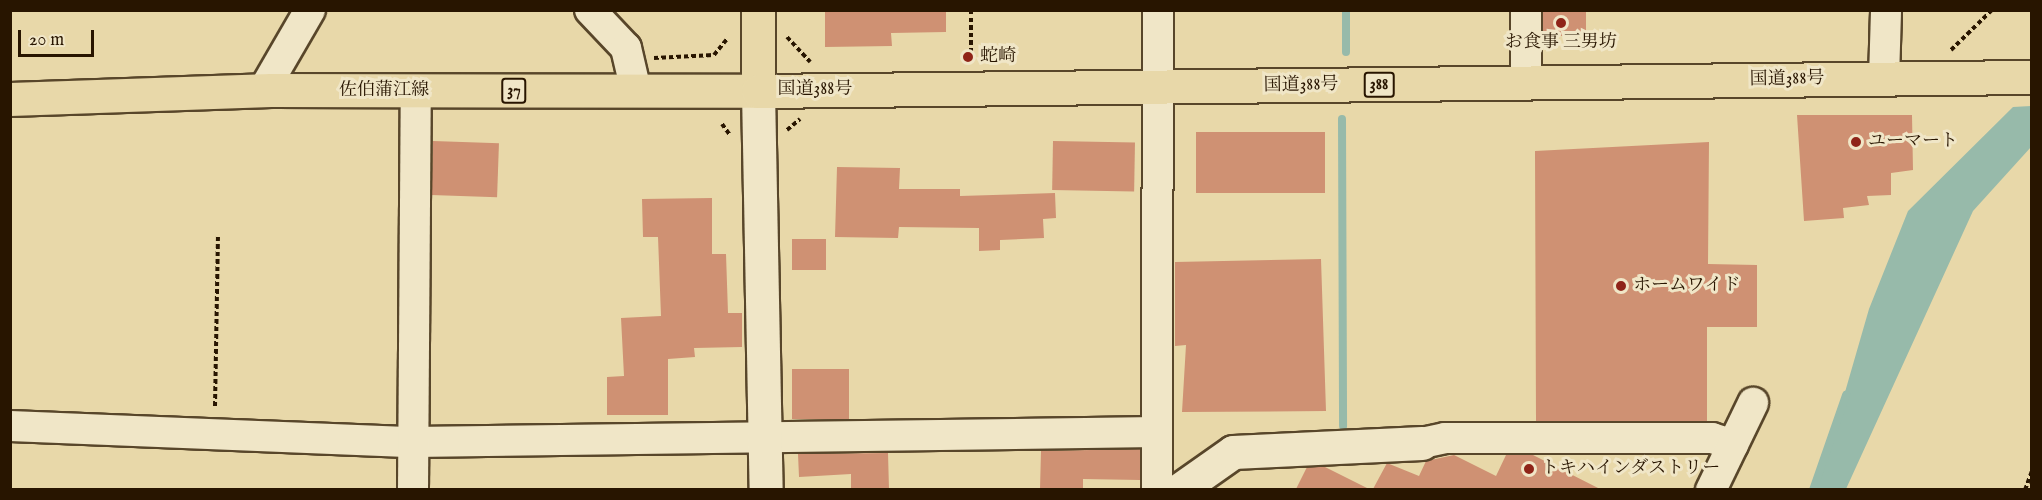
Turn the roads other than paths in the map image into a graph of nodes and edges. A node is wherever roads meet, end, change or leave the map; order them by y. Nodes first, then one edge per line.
1 (310, 10) edge
2 (590, 10) edge
3 (1158, 10) edge
4 (1526, 10) edge
5 (1886, 10) edge
6 (770, 18) edge
7 (2031, 77) edge
8 (1884, 79) junction
9 (1526, 84) junction
10 (1159, 88) junction
11 (263, 91) junction
12 (416, 91) junction
13 (636, 91) junction
14 (758, 91) junction
15 (10, 99) edge
16 (1753, 402) dead end
17 (10, 426) edge
18 (1157, 432) junction
19 (765, 439) junction
20 (412, 442) junction
21 (1422, 443) joint
22 (1733, 445) junction
23 (413, 489) edge
24 (766, 489) edge
25 (1157, 489) edge
26 (1179, 489) edge
27 (1711, 489) edge

1 - 11 street
2 - 13 street
3 - 10 street
4 - 9 street
5 - 8 street
6 - 14 main road, 国道388号
7 - 8 main road, 国道388号 / 388
8 - 9 main road, 国道388号 / 388
9 - 10 main road, 国道388号 / 388
10 - 14 main road, 国道388号 / 388
10 - 18 street
11 - 12 main road, 佐伯蒲江線 / 37
11 - 15 main road, 佐伯蒲江線 / 37
12 - 13 main road, 佐伯蒲江線 / 37
12 - 20 street
13 - 14 main road, 佐伯蒲江線 / 37
14 - 19 street
16 - 22 street
17 - 20 street
18 - 19 street
18 - 25 street
19 - 20 street
19 - 24 street
20 - 23 street
21 - 22 street
21 - 26 street
22 - 27 street

